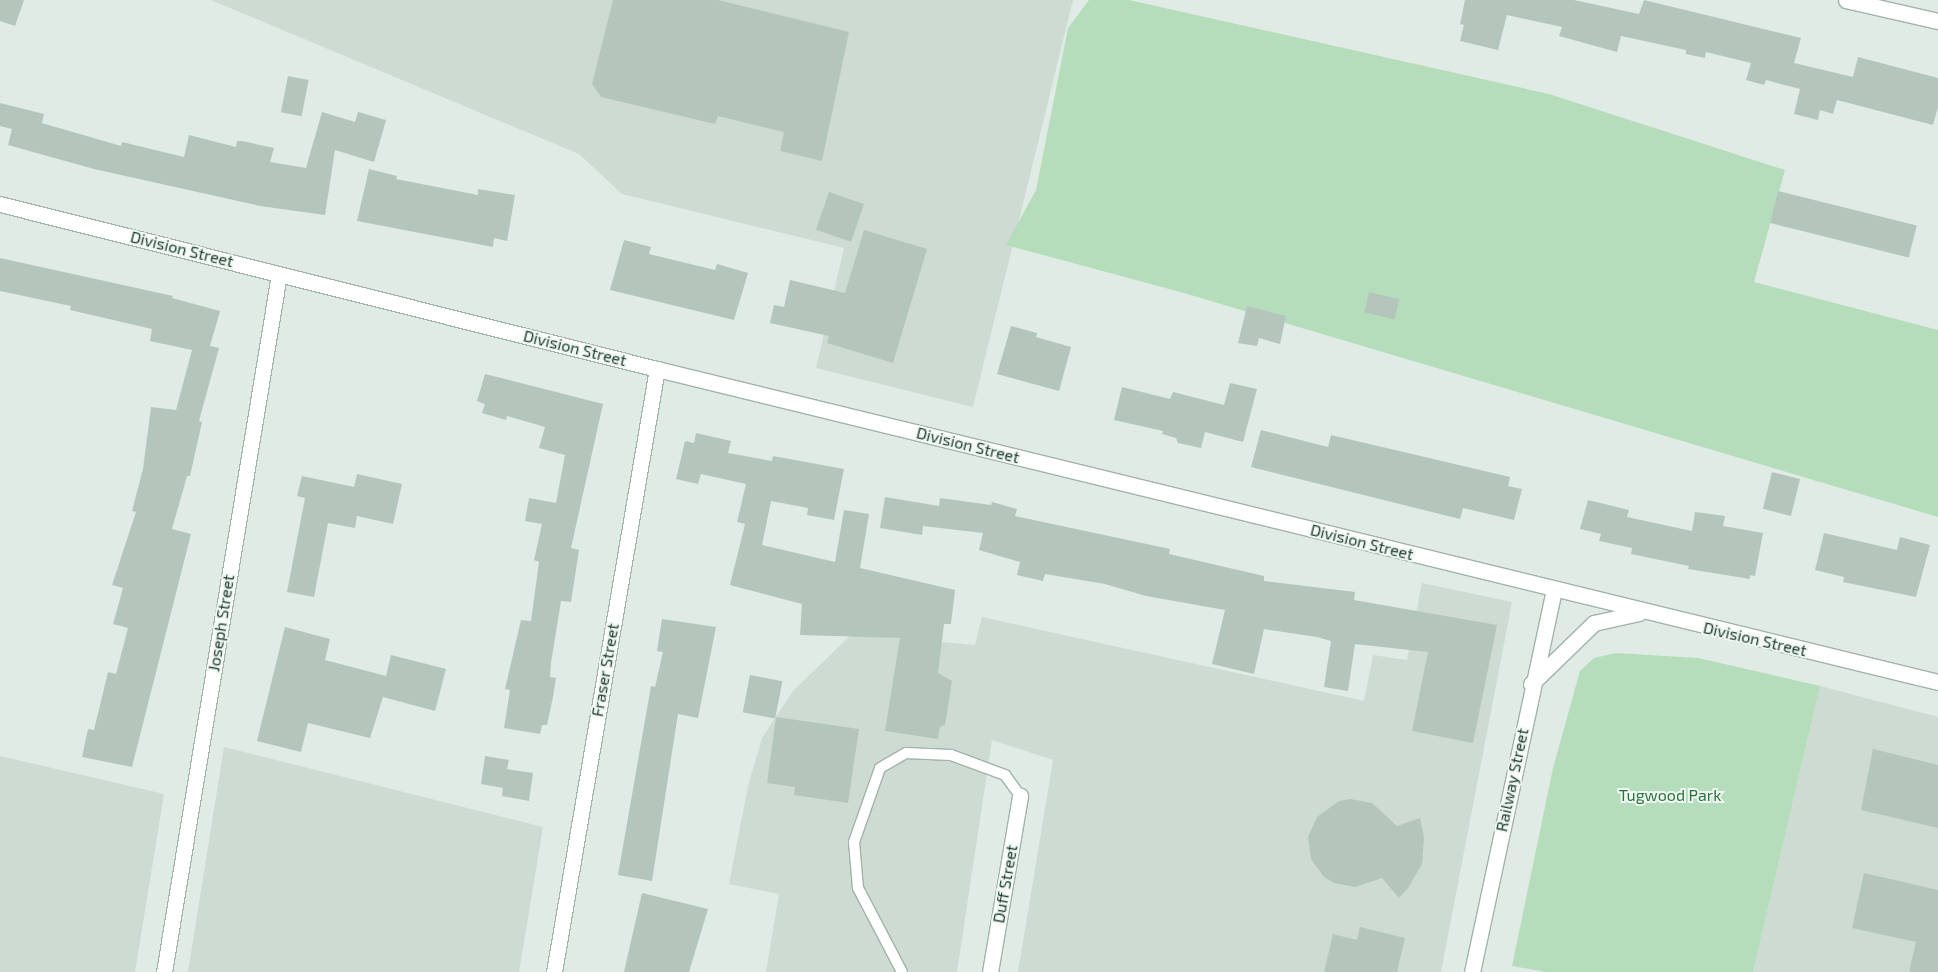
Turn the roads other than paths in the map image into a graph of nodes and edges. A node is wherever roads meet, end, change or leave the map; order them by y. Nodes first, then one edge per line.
1 (1846, 0) edge
2 (1938, 21) edge
3 (0, 204) edge
4 (279, 274) junction
5 (657, 369) junction
6 (1554, 589) junction
7 (1643, 612) junction
8 (1938, 682) edge
9 (1532, 684) junction
10 (1020, 796) joint
11 (164, 972) edge
12 (554, 972) edge
13 (902, 972) edge
14 (990, 972) edge
15 (1472, 972) edge

1 - 2 main road
3 - 4 main road, Division Street
4 - 5 main road, Division Street
4 - 11 main road, Joseph Street
5 - 6 main road, Division Street
5 - 12 main road, Fraser Street
6 - 7 main road, Division Street
6 - 9 main road, Railway Street
7 - 8 main road, Division Street
7 - 9 main road
9 - 15 main road, Railway Street
10 - 13 lane
10 - 14 main road, Duff Street

